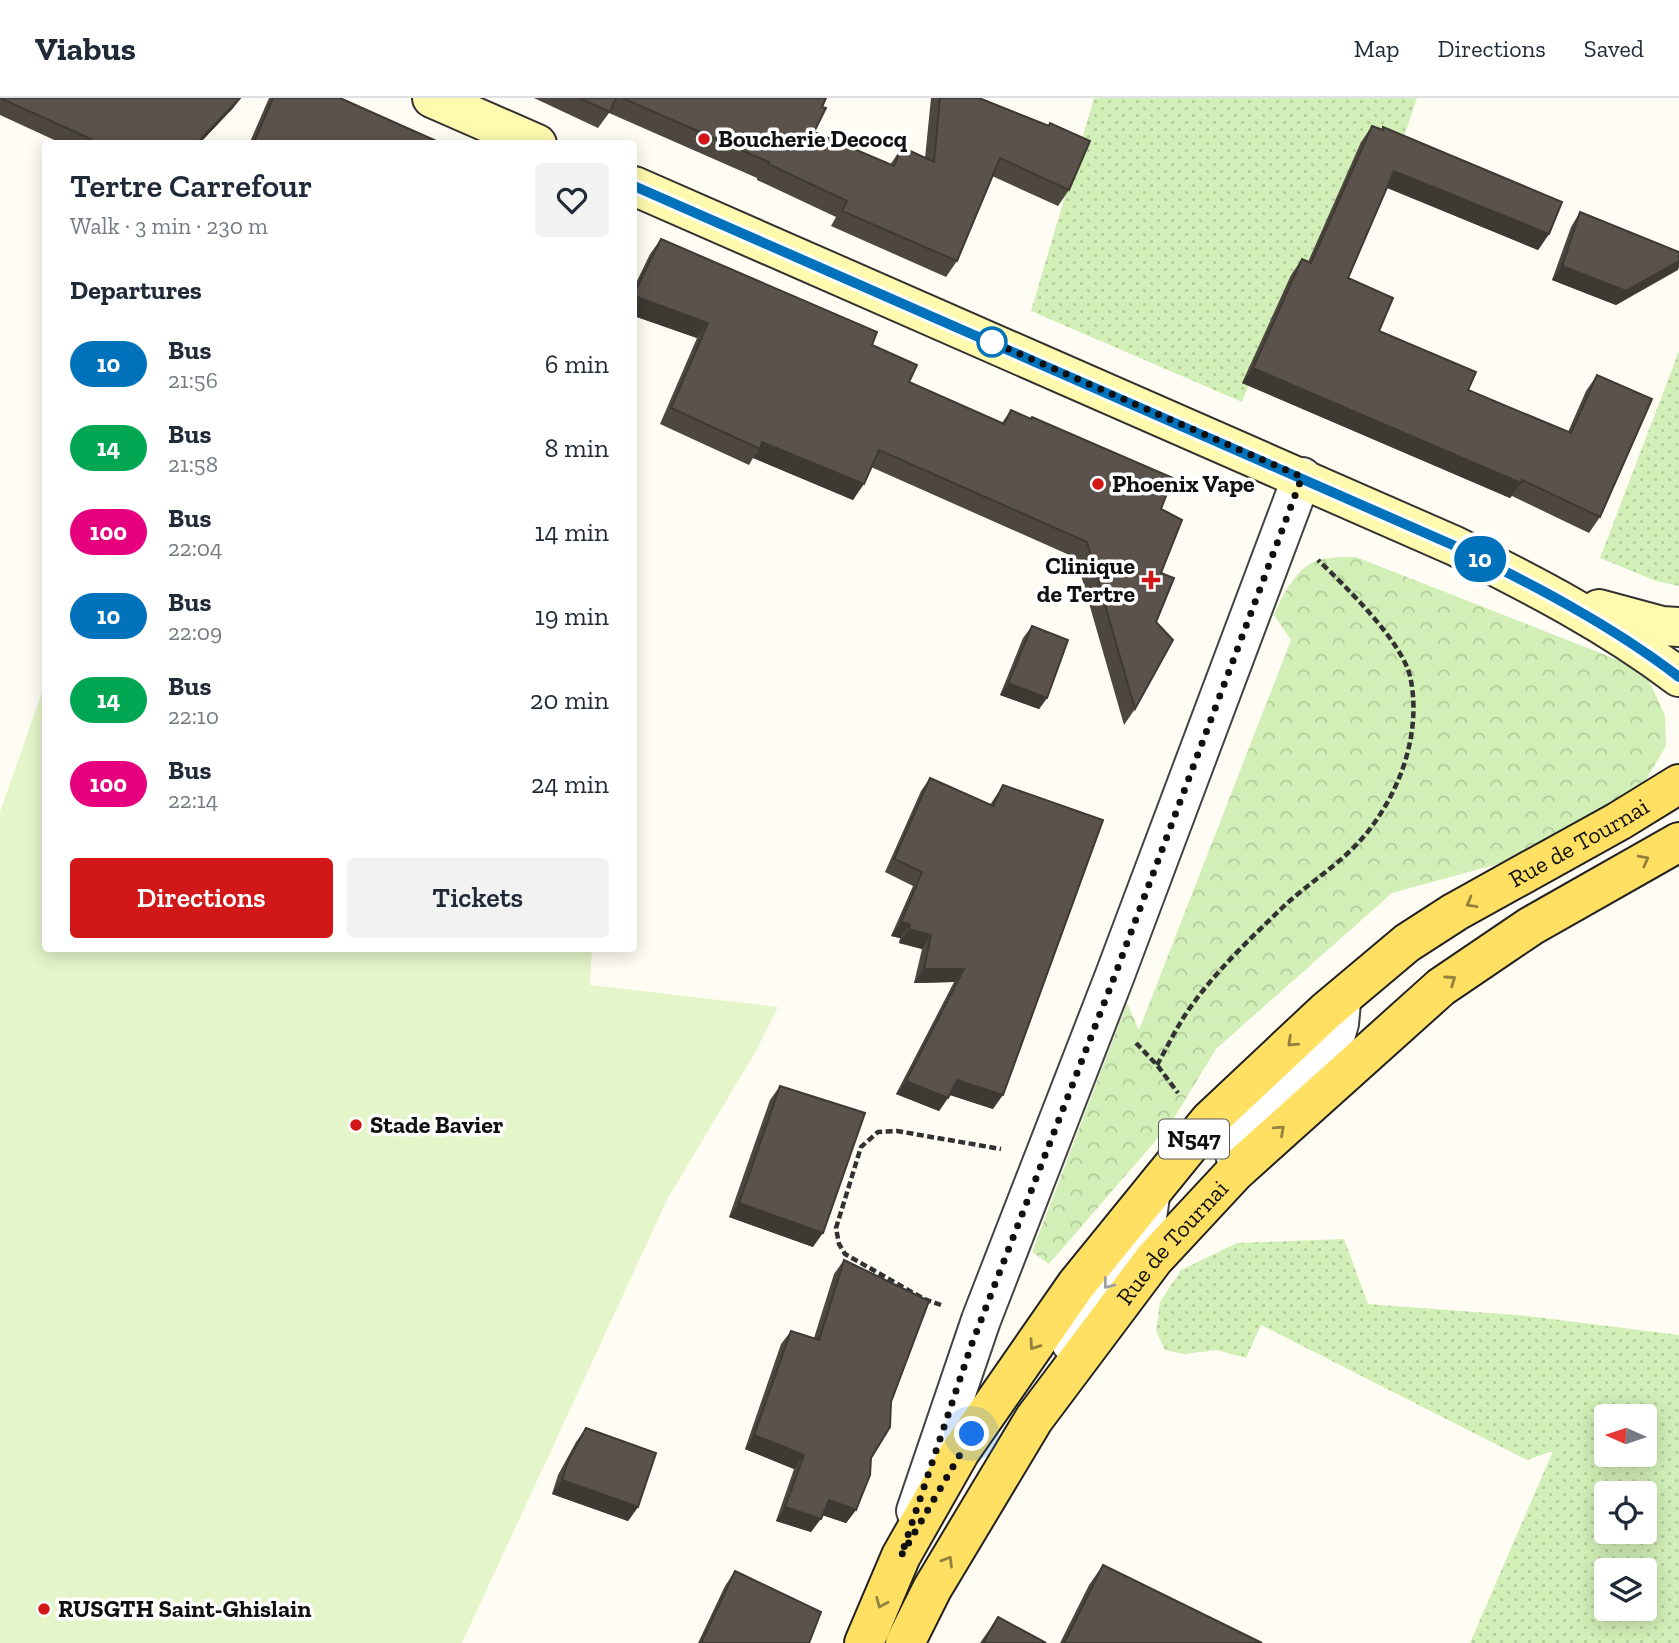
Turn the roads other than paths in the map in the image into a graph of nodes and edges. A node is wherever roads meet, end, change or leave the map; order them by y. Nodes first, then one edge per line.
1 (432, 98) edge
2 (528, 140) edge
3 (637, 187) edge
4 (1302, 477) junction
5 (1560, 599) junction
6 (1679, 627) edge
7 (1679, 677) edge
8 (1679, 784) edge
9 (1679, 842) edge
10 (1348, 992) junction
11 (1235, 1172) junction
12 (1158, 1181) junction
13 (1077, 1359) junction
14 (901, 1556) junction
15 (864, 1643) edge
16 (905, 1643) edge

1 - 2 main road
3 - 4 main road
4 - 5 main road
4 - 14 street, Rue de Tournai
5 - 6 main road
5 - 7 main road
8 -> 10 main road, Rue de Tournai / N547
11 -> 9 main road, Rue de Tournai / N547
10 - 11 lane
10 -> 12 main road, Rue de Tournai / N547
11 - 13 main road, Rue de Tournai / N547
12 -> 13 lane
12 -> 14 main road, Rue de Tournai / N547
16 -> 13 main road, Rue de Tournai / N547
14 -> 15 main road, Rue de Tournai / N547

